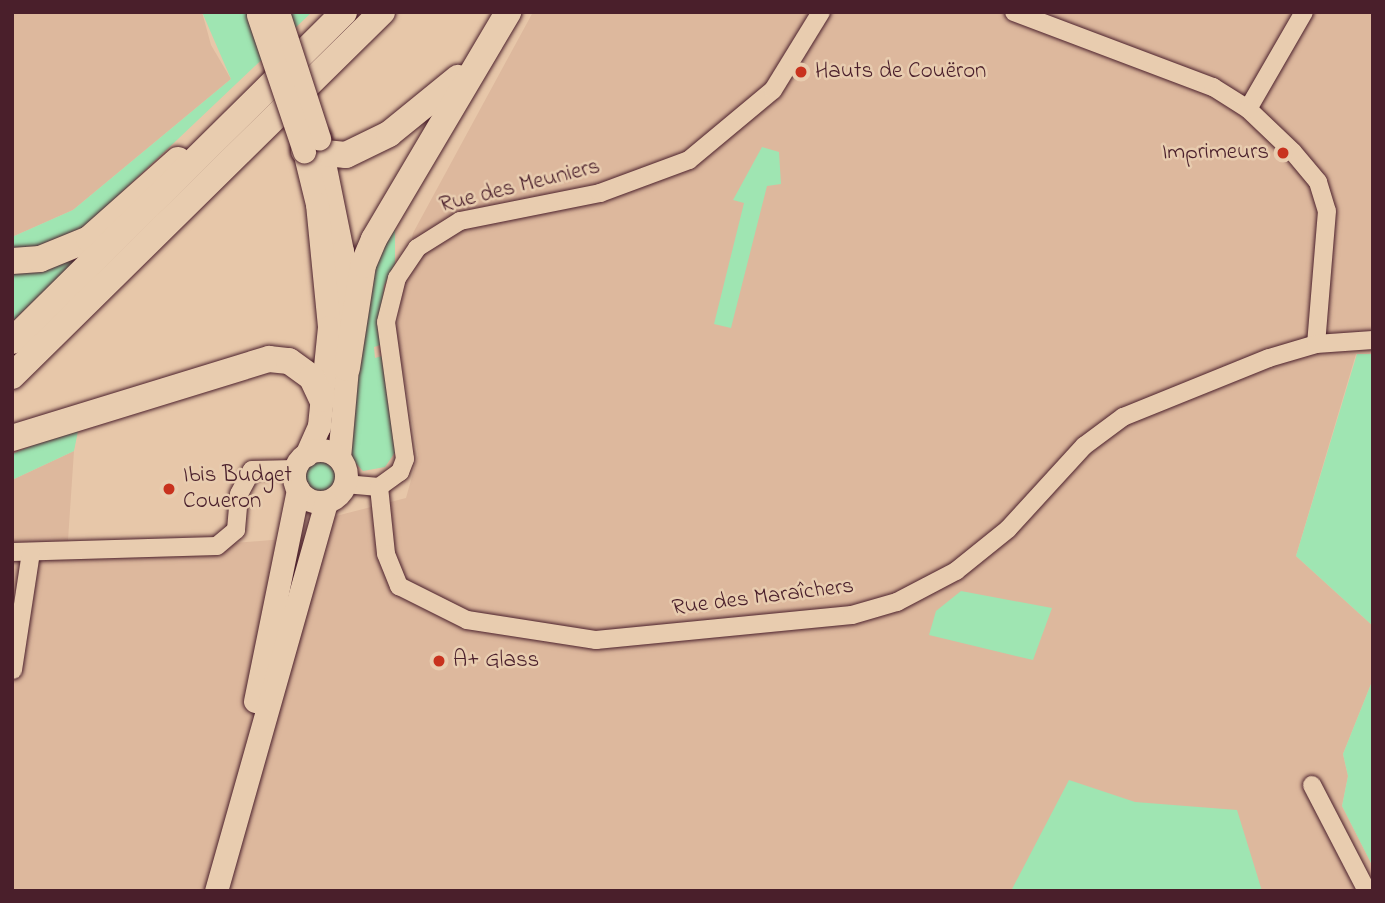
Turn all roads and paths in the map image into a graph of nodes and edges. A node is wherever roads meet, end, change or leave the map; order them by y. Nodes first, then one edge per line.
1 (344, 12) edge
2 (382, 12) edge
3 (508, 12) edge
4 (821, 12) edge
5 (1014, 12) edge
6 (1304, 12) edge
7 (264, 13) edge
8 (482, 54) junction
9 (1248, 109) junction
10 (244, 117) junction
11 (315, 149) junction
12 (12, 261) edge
13 (1373, 340) edge
14 (12, 341) edge
15 (1316, 344) junction
16 (347, 368) junction
17 (12, 376) edge
18 (322, 399) junction
19 (12, 438) edge
20 (339, 458) junction
21 (300, 471) junction
22 (345, 484) junction
23 (379, 487) junction
24 (326, 502) junction
25 (12, 552) edge
26 (31, 552) junction
27 (13, 670) edge
28 (1312, 785) dead end
29 (241, 793) junction
30 (216, 891) edge
31 (1367, 891) edge

1 - 10 highway
2 - 17 highway
3 - 8 highway
4 - 23 street, Rue des Meuniers
5 - 9 street
6 - 9 street
7 - 11 main road, bridge
8 - 11 highway
8 - 16 highway
9 - 15 street
10 - 12 highway
10 - 14 highway
11 - 16 main road
11 - 18 main road
13 - 15 street, Rue des Maraîchers
15 - 23 street, Rue des Maraîchers
16 - 20 main road
18 - 19 highway
18 - 21 main road
20 - 21 main road
20 - 22 main road
21 - 24 main road
21 - 26 street
21 - 29 main road
22 - 23 street
22 - 24 main road
24 - 29 main road
25 - 26 street
26 - 27 street
28 - 31 street
29 - 30 main road

